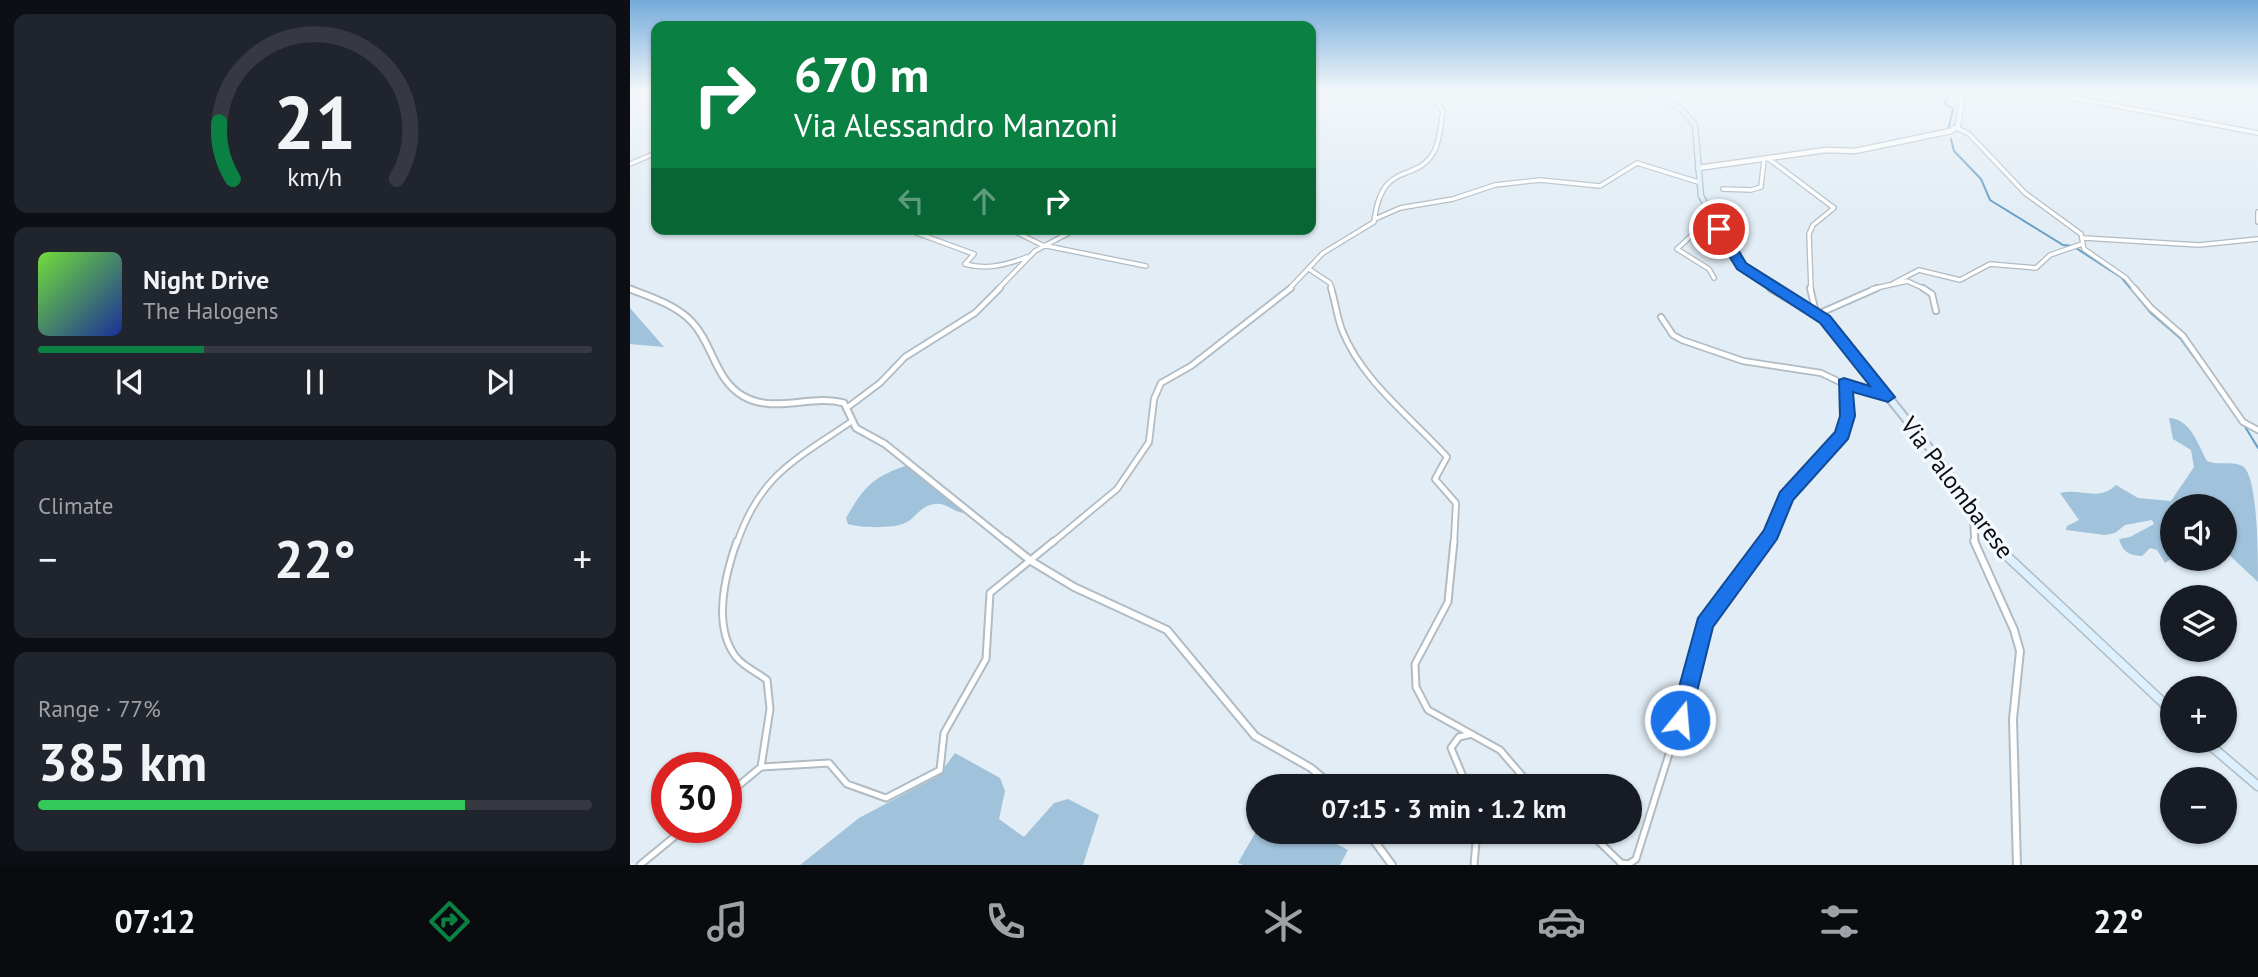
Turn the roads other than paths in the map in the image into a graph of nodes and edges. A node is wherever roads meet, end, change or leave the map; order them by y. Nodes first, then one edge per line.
1 (1439, 130) edge
2 (1695, 130) edge
3 (1951, 130) edge
4 (1962, 130) edge
5 (651, 155) edge
6 (1767, 159) junction
7 (630, 164) edge
8 (1698, 167) junction
9 (1698, 182) junction
10 (1723, 189) dead end
11 (2258, 212) edge
12 (1375, 219) junction
13 (2258, 222) edge
14 (920, 235) edge
15 (1022, 235) edge
16 (1063, 235) edge
17 (2084, 237) junction
18 (2258, 239) edge
19 (2082, 244) junction
20 (1042, 245) junction
21 (1731, 251) junction
22 (1028, 257) junction
23 (1146, 266) dead end
24 (1309, 270) junction
25 (1713, 278) dead end
26 (1894, 283) junction
27 (630, 289) edge
28 (1936, 312) dead end
29 (1817, 314) junction
30 (1661, 317) dead end
31 (1844, 384) junction
32 (1888, 397) junction
33 (848, 407) junction
34 (852, 421) junction
35 (2258, 430) edge
36 (1973, 514) junction
37 (1031, 561) junction
38 (2160, 701) edge
39 (1473, 734) junction
40 (2219, 753) edge
41 (761, 767) junction
42 (1318, 774) edge
43 (1462, 774) edge
44 (1521, 774) edge
45 (742, 783) edge
46 (2258, 786) edge
47 (1642, 840) edge
48 (667, 843) edge
49 (1377, 844) edge
50 (1475, 844) edge
51 (1601, 844) edge
52 (1641, 844) edge
53 (640, 865) edge
54 (1392, 865) edge
55 (1474, 865) edge
56 (2017, 865) edge

1 - 12 street
2 - 8 main road, Via Palombarese
3 - 6 street
4 - 17 street
5 - 7 street
6 - 8 street
6 - 10 street
6 - 29 street
8 - 9 main road, Via Palombarese
9 - 12 street
9 - 21 main road, Via Palombarese
11 - 13 street
12 - 24 street
14 - 22 street
15 - 20 street
16 - 20 street
17 - 18 street
17 - 19 street
19 - 26 street
19 - 35 street
20 - 22 street
20 - 23 street
21 - 25 street
21 - 29 main road, Via Palombarese
22 - 33 street
24 - 37 street
24 - 39 street
26 - 28 street
26 - 29 street
27 - 33 street
29 - 32 main road, Via Palombarese
30 - 31 street
31 - 32 street
31 - 47 street
32 - 36 main road, Via Palombarese
33 - 34 street
34 - 37 street
34 - 41 street
36 - 38 main road, Via Palombarese
36 - 56 street
37 - 41 street
37 - 42 street
39 - 43 street
39 - 44 street
40 - 46 main road
41 - 45 street
48 - 53 street
49 - 54 street
50 - 55 street
51 - 52 street

